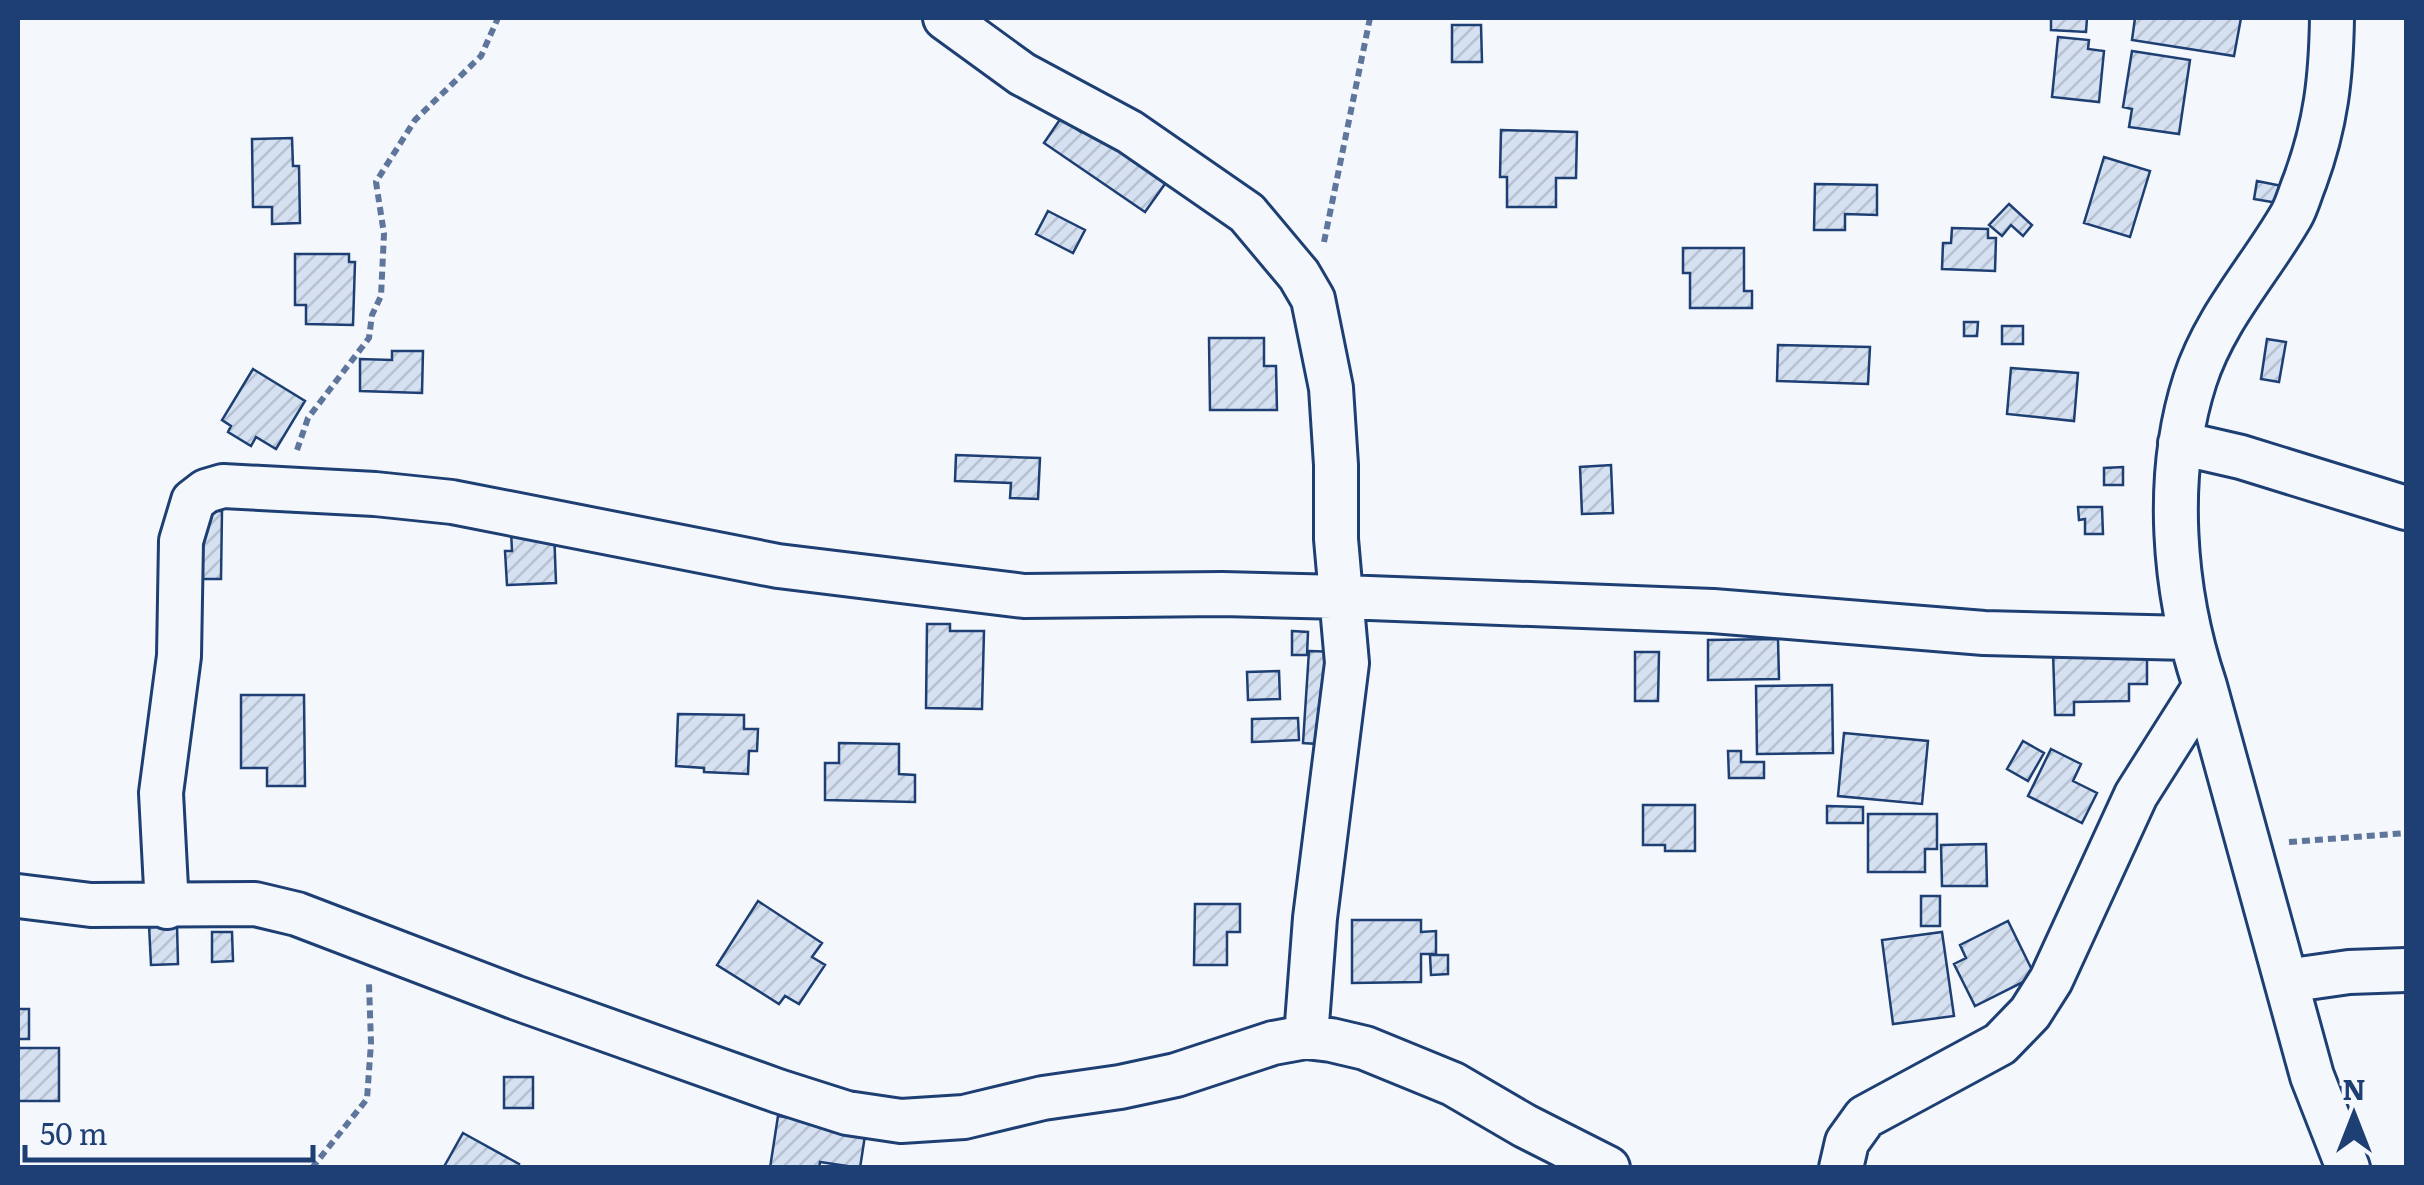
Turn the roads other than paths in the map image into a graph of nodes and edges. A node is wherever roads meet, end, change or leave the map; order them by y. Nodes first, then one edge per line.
1 (945, 18) edge
2 (2332, 18) edge
3 (2180, 443) junction
4 (2406, 508) edge
5 (1343, 598) junction
6 (2188, 638) junction
7 (2205, 686) junction
8 (18, 896) edge
9 (166, 907) junction
10 (2406, 970) edge
11 (2286, 982) junction
12 (1306, 1037) junction
13 (1608, 1168) edge
14 (1841, 1168) edge
15 (2348, 1168) edge

1 - 5 street
2 - 3 street
3 - 4 street
3 - 6 street
5 - 6 street
5 - 9 street
5 - 12 street
6 - 7 street
7 - 11 street
7 - 14 street
8 - 9 street
9 - 12 street
10 - 11 street
11 - 15 street
12 - 13 street

